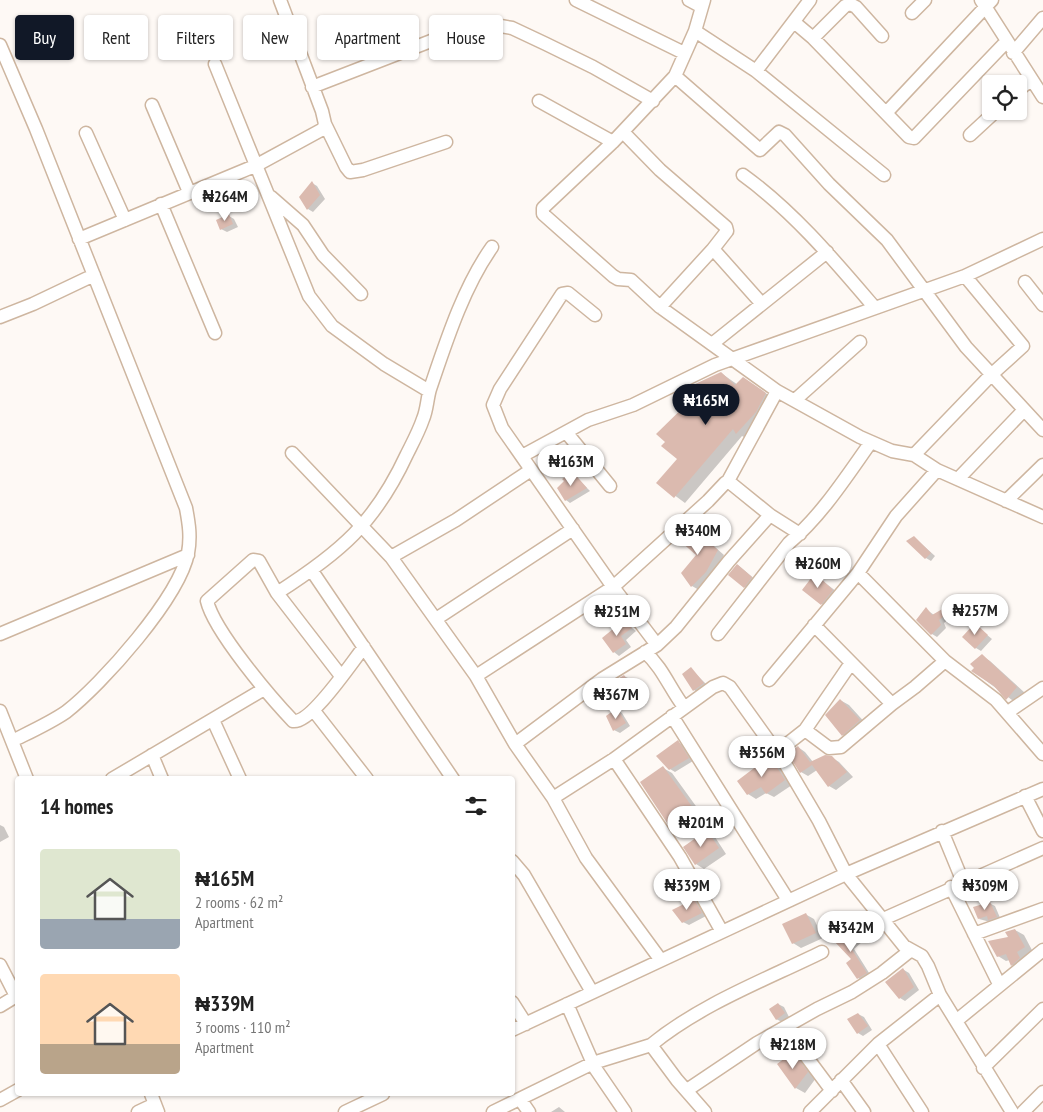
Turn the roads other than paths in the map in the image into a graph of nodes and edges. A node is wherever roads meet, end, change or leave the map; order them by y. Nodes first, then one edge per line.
1 (280, 0) edge
2 (576, 0) edge
3 (689, 0) edge
4 (810, 0) edge
5 (925, 0) edge
6 (986, 3) edge
7 (703, 4) edge
8 (912, 13) dead end
9 (1043, 18) edge
10 (794, 22) junction
11 (695, 31) junction
12 (882, 36) dead end
13 (813, 38) junction
14 (0, 45) edge
15 (1010, 48) junction
16 (684, 54) junction
17 (215, 64) dead end
18 (756, 72) junction
19 (675, 76) junction
20 (1031, 79) junction
21 (1027, 83) edge
22 (312, 87) junction
23 (1043, 97) edge
24 (539, 101) dead end
25 (653, 101) junction
26 (152, 105) dead end
27 (886, 113) junction
28 (986, 120) edge
29 (325, 124) junction
30 (86, 132) dead end
31 (624, 132) junction
32 (970, 135) dead end
33 (446, 142) dead end
34 (613, 142) junction
35 (257, 165) junction
36 (744, 175) dead end
37 (884, 175) dead end
38 (190, 192) junction
39 (269, 195) junction
40 (161, 204) junction
41 (125, 220) junction
42 (79, 239) junction
43 (1043, 239) edge
44 (492, 247) dead end
45 (713, 250) junction
46 (827, 252) junction
47 (94, 275) junction
48 (965, 276) junction
49 (1025, 282) dead end
50 (925, 291) junction
51 (361, 294) dead end
52 (762, 304) junction
53 (1043, 305) edge
54 (660, 306) junction
55 (875, 308) junction
56 (595, 316) dead end
57 (0, 317) edge
58 (215, 332) dead end
59 (860, 342) dead end
60 (712, 344) junction
61 (732, 359) junction
62 (991, 375) junction
63 (777, 390) junction
64 (429, 391) junction
65 (795, 400) junction
66 (1024, 410) junction
67 (1043, 430) edge
68 (566, 432) junction
69 (871, 442) junction
70 (292, 453) dead end
71 (914, 455) junction
72 (522, 456) junction
73 (1043, 465) edge
74 (531, 470) junction
75 (937, 470) junction
76 (958, 479) junction
77 (728, 482) junction
78 (610, 486) dead end
79 (1006, 501) junction
80 (770, 515) junction
81 (1043, 517) edge
82 (362, 528) junction
83 (573, 529) junction
84 (800, 534) junction
85 (188, 555) junction
86 (391, 557) junction
87 (312, 571) junction
88 (858, 573) junction
89 (613, 587) junction
90 (278, 593) junction
91 (436, 619) junction
92 (814, 625) junction
93 (0, 634) edge
94 (718, 634) dead end
95 (657, 645) junction
96 (364, 647) junction
97 (645, 652) junction
98 (945, 662) junction
99 (851, 663) junction
100 (341, 676) junction
101 (476, 676) junction
102 (769, 680) dead end
103 (1043, 688) edge
104 (264, 689) junction
105 (892, 704) junction
106 (684, 707) junction
107 (0, 711) edge
108 (314, 711) junction
109 (1008, 712) junction
110 (672, 716) junction
111 (213, 720) junction
112 (805, 730) junction
113 (12, 741) junction
114 (516, 744) junction
115 (777, 752) junction
116 (1043, 754) edge
117 (152, 755) junction
118 (614, 758) junction
119 (26, 776) edge
120 (117, 776) edge
121 (161, 776) edge
122 (239, 776) edge
123 (365, 776) edge
124 (451, 776) edge
125 (1043, 789) edge
126 (1025, 796) junction
127 (553, 798) junction
128 (942, 831) junction
129 (1043, 831) edge
130 (1043, 848) edge
131 (515, 865) edge
132 (846, 874) junction
133 (963, 882) junction
134 (952, 887) junction
135 (788, 900) junction
136 (1043, 909) edge
137 (881, 920) junction
138 (721, 930) junction
139 (974, 934) junction
140 (911, 950) junction
141 (1043, 950) edge
142 (822, 952) dead end
143 (660, 960) junction
144 (0, 965) edge
145 (999, 984) junction
146 (15, 991) edge
147 (592, 992) junction
148 (940, 995) junction
149 (15, 996) edge
150 (567, 1004) junction
151 (0, 1006) edge
152 (515, 1007) edge
153 (1043, 1009) edge
154 (956, 1021) junction
155 (526, 1024) junction
156 (785, 1028) junction
157 (515, 1029) edge
158 (878, 1044) junction
159 (651, 1045) junction
160 (593, 1063) junction
161 (983, 1068) junction
162 (841, 1080) junction
163 (687, 1090) junction
164 (832, 1091) junction
165 (15, 1092) edge
166 (1043, 1092) edge
167 (379, 1096) edge
168 (520, 1099) junction
169 (0, 1100) edge
170 (153, 1100) edge
171 (138, 1112) edge
172 (346, 1112) edge
173 (493, 1112) edge
174 (529, 1112) edge
175 (625, 1112) edge
176 (705, 1112) edge
177 (810, 1112) edge
178 (864, 1112) edge
179 (922, 1112) edge
180 (1012, 1112) edge
181 (1023, 1112) edge

1 - 22 street
2 - 16 street
3 - 7 street
4 - 10 street
5 - 8 street
6 - 15 street
6 - 27 street
7 - 11 street
9 - 15 street
10 - 13 street
10 - 18 street
11 - 16 street
11 - 18 street
12 - 13 street
13 - 27 street
14 - 42 street
15 - 20 street
15 - 27 street
16 - 19 street
17 - 35 street
18 - 37 street
19 - 25 street
19 - 50 street
20 - 21 street
20 - 23 street
22 - 25 street
22 - 29 street
24 - 34 street
25 - 31 street
26 - 38 street
28 - 32 street
29 - 33 street
29 - 35 street
30 - 41 street
31 - 34 street
31 - 45 street
34 - 54 street
35 - 38 street
35 - 39 street
36 - 46 street
38 - 40 street
39 - 51 street
39 - 64 street
40 - 41 street
40 - 58 street
41 - 42 street
42 - 47 street
43 - 48 street
44 - 64 street
45 - 52 street
45 - 54 street
46 - 52 street
46 - 55 street
47 - 57 street
47 - 85 street
48 - 50 street
48 - 62 street
49 - 53 street
50 - 55 street
50 - 62 street
52 - 60 street
54 - 60 street
55 - 61 street
56 - 72 street
59 - 65 street
60 - 61 street
61 - 63 street
61 - 68 street
62 - 66 street
62 - 71 street
63 - 65 street
63 - 77 street
64 - 82 street
65 - 69 street
66 - 67 street
66 - 76 street
68 - 72 street
68 - 78 street
69 - 71 street
69 - 84 street
70 - 82 street
71 - 75 street
72 - 74 street
73 - 79 street
74 - 83 street
74 - 86 street
75 - 76 street
75 - 88 street
76 - 79 street
77 - 80 street
77 - 89 street
79 - 81 street
80 - 84 street
80 - 95 street
82 - 86 street
82 - 87 street
83 - 89 street
83 - 91 street
84 - 94 street
85 - 93 street
85 - 113 street
86 - 91 street
87 - 90 street
87 - 96 street
88 - 92 street
88 - 98 street
89 - 95 street
89 - 101 street
90 - 100 street
90 - 104 street
91 - 101 street
92 - 99 street
92 - 102 street
95 - 97 street
96 - 100 street
96 - 124 street
97 - 106 street
97 - 114 street
98 - 105 street
98 - 109 street
99 - 105 street
99 - 112 street
100 - 108 street
101 - 114 street
103 - 109 street
104 - 108 street
104 - 111 street
105 - 112 street
106 - 110 street
106 - 115 street
107 - 113 street
108 - 123 street
109 - 116 street
110 - 118 street
110 - 135 street
111 - 117 street
111 - 122 street
112 - 115 street
113 - 119 street
114 - 127 street
115 - 132 street
117 - 120 street
117 - 121 street
118 - 127 street
118 - 138 street
125 - 126 street
126 - 128 street
126 - 129 street
127 - 143 street
128 - 132 street
128 - 133 street
130 - 133 street
131 - 147 street
132 - 135 street
132 - 137 street
133 - 134 street
134 - 137 street
134 - 139 street
135 - 138 street
136 - 139 street
137 - 140 street
138 - 143 street
139 - 145 street
140 - 148 street
140 - 156 street
141 - 145 street
142 - 159 street
143 - 147 street
144 - 146 street
145 - 154 street
147 - 150 street
148 - 154 street
148 - 158 street
149 - 151 street
150 - 155 street
150 - 160 street
152 - 155 street
153 - 161 street
154 - 161 street
155 - 157 street
156 - 163 street
156 - 164 street
158 - 162 street
158 - 179 street
159 - 160 street
159 - 163 street
160 - 168 street
160 - 175 street
161 - 180 street
162 - 164 street
162 - 178 street
163 - 176 street
164 - 177 street
165 - 169 street
166 - 181 street
167 - 172 street
168 - 173 street
168 - 174 street
170 - 171 street

